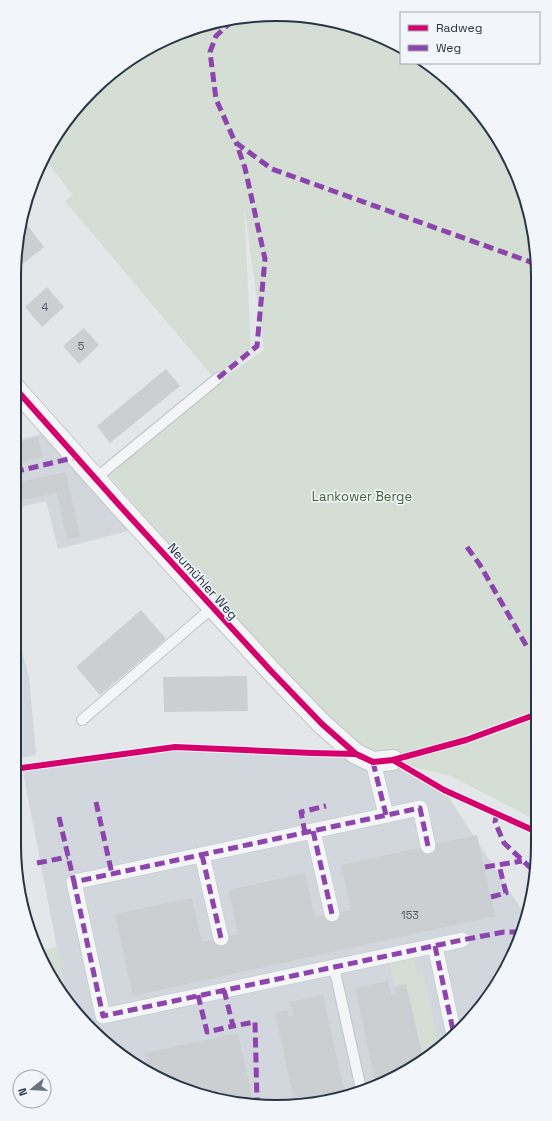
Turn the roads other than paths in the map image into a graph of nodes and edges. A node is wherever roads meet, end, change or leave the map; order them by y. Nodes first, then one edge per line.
1 (218, 378) dead end
2 (21, 395) edge
3 (96, 478) junction
4 (213, 607) junction
5 (82, 720) dead end
6 (393, 760) dead end
7 (373, 762) junction
8 (386, 815) junction
9 (314, 831) junction
10 (428, 846) dead end
11 (202, 855) junction
12 (332, 914) dead end
13 (221, 938) dead end
14 (462, 940) dead end
15 (435, 946) junction
16 (334, 967) junction
17 (453, 1028) edge
18 (360, 1085) edge

1 - 3 lane
2 - 3 street, Neumühler Weg
3 - 4 street, Neumühler Weg
4 - 5 lane
4 - 7 street, Neumühler Weg
6 - 7 street
7 - 8 street
8 - 9 street
8 - 10 street
9 - 11 street
9 - 12 street
11 - 13 street
11 - 16 street
14 - 15 street
15 - 16 street
15 - 17 street
16 - 18 lane

